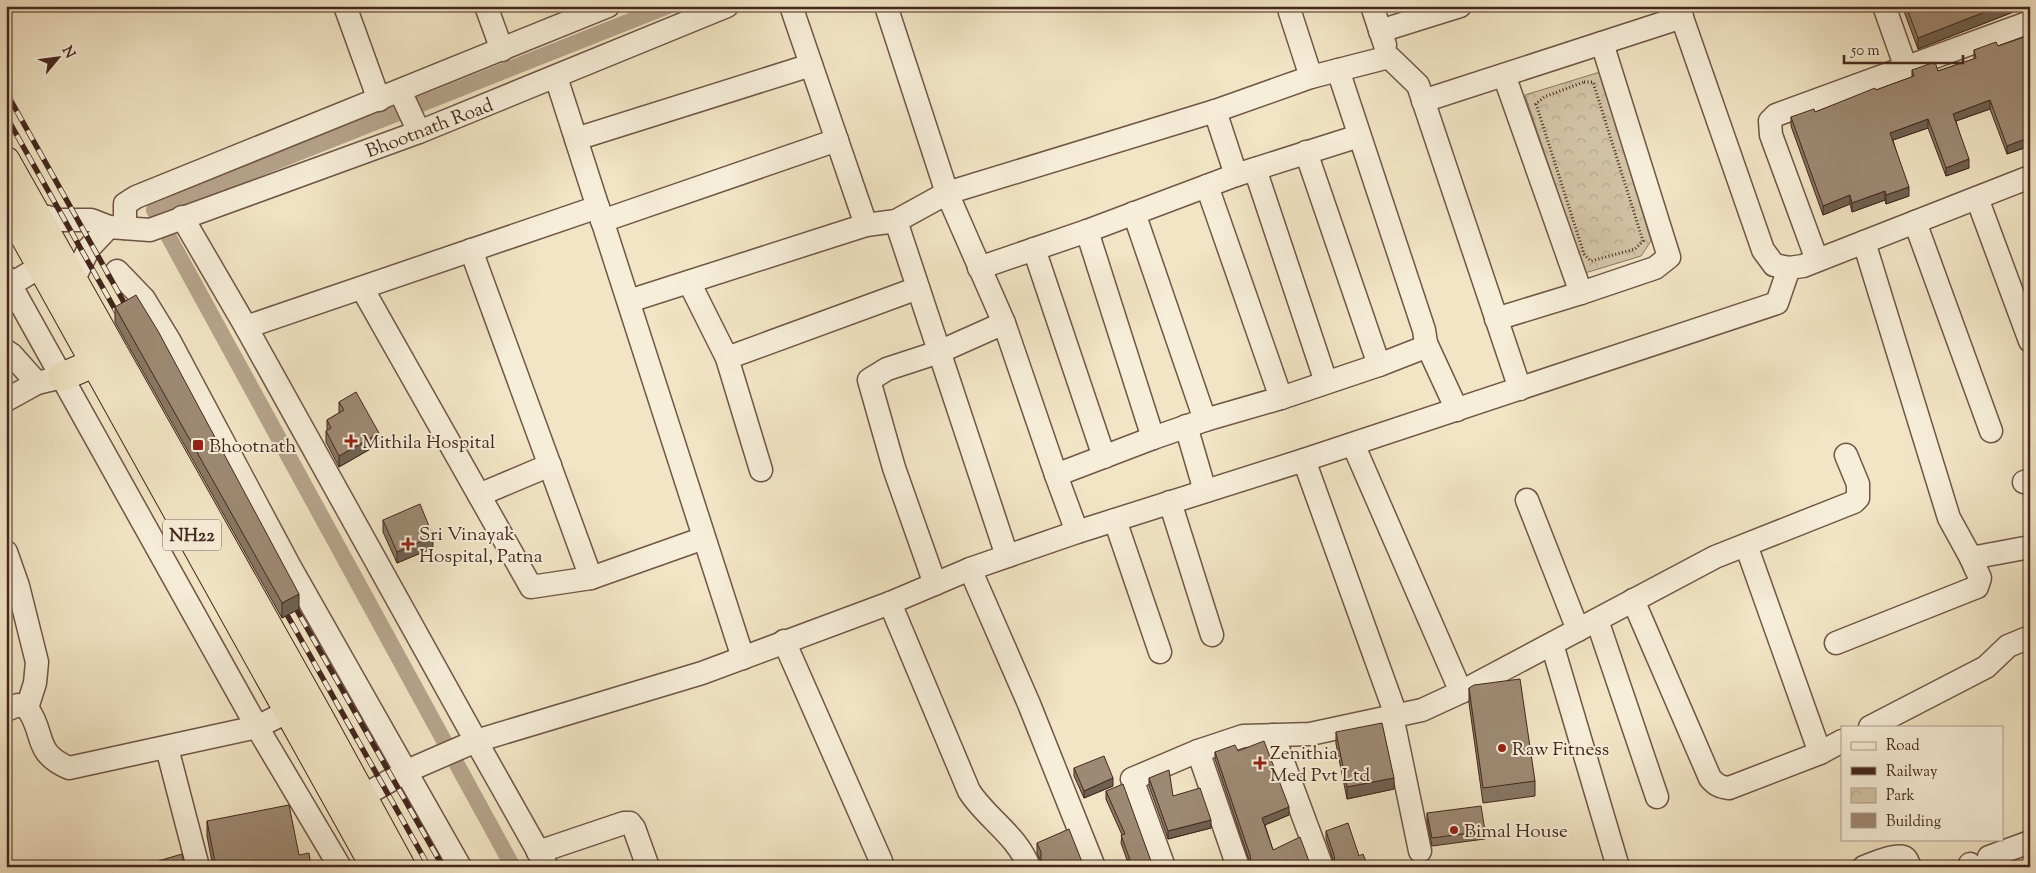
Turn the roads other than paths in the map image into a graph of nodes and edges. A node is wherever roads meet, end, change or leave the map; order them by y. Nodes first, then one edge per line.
1 (346, 6) edge
2 (486, 6) edge
3 (608, 6) edge
4 (728, 6) edge
5 (791, 6) edge
6 (886, 6) edge
7 (1288, 6) edge
8 (1372, 6) edge
9 (1460, 6) edge
10 (1884, 6) edge
11 (2026, 6) edge
12 (1680, 12) edge
13 (2030, 21) edge
14 (1380, 31) junction
15 (1602, 43) junction
16 (502, 50) junction
17 (1389, 57) junction
18 (811, 65) junction
19 (1906, 68) junction
20 (1338, 70) junction
21 (1504, 75) junction
22 (556, 77) junction
23 (1311, 78) junction
24 (401, 93) junction
25 (380, 100) junction
26 (1423, 101) junction
27 (1215, 111) junction
28 (417, 127) junction
29 (1359, 136) junction
30 (576, 139) junction
31 (837, 140) junction
32 (1306, 152) junction
33 (6, 161) edge
34 (1245, 172) junction
35 (2030, 177) edge
36 (1206, 186) junction
37 (946, 193) junction
38 (1976, 198) junction
39 (6, 203) edge
40 (1134, 213) junction
41 (35, 214) junction
42 (600, 214) junction
43 (179, 218) junction
44 (896, 221) junction
45 (1915, 222) junction
46 (866, 225) junction
47 (117, 227) junction
48 (1088, 231) junction
49 (1864, 242) junction
50 (75, 247) dead end
51 (1034, 249) junction
52 (471, 250) junction
53 (1817, 260) junction
54 (979, 268) junction
55 (1789, 268) junction
56 (33, 271) dead end
57 (117, 271) dead end
58 (8, 281) edge
59 (73, 281) junction
60 (689, 282) junction
61 (362, 288) junction
62 (918, 288) junction
63 (1581, 293) junction
64 (629, 301) junction
65 (1496, 319) junction
66 (1004, 323) junction
67 (246, 328) junction
68 (2030, 341) edge
69 (1426, 343) junction
70 (6, 351) edge
71 (940, 352) junction
72 (727, 358) junction
73 (96, 362) junction
74 (1379, 365) junction
75 (49, 380) junction
76 (1326, 382) junction
77 (1520, 389) junction
78 (1281, 398) junction
79 (6, 400) edge
80 (1457, 410) junction
81 (1195, 423) junction
82 (1990, 431) dead end
83 (1153, 438) junction
84 (1353, 444) junction
85 (1846, 455) dead end
86 (1104, 457) junction
87 (1304, 460) junction
88 (550, 465) junction
89 (762, 470) dead end
90 (1056, 475) junction
91 (1205, 491) junction
92 (479, 495) junction
93 (1527, 500) dead end
94 (1170, 502) junction
95 (1116, 520) junction
96 (1077, 532) junction
97 (704, 538) junction
98 (1746, 544) junction
99 (2030, 546) edge
100 (6, 552) edge
101 (1007, 556) junction
102 (1971, 558) junction
103 (970, 569) junction
104 (591, 578) junction
105 (935, 584) junction
106 (1632, 600) junction
107 (890, 602) junction
108 (1587, 625) junction
109 (1212, 635) dead end
110 (2030, 637) edge
111 (784, 641) junction
112 (1836, 643) dead end
113 (1552, 644) junction
114 (1160, 652) dead end
115 (743, 658) junction
116 (1461, 692) junction
117 (17, 709) edge
118 (289, 711) junction
119 (1394, 716) junction
120 (1872, 726) edge
121 (257, 727) junction
122 (1273, 735) junction
123 (473, 742) junction
124 (1841, 742) edge
125 (167, 748) junction
126 (1198, 751) junction
127 (1820, 752) junction
128 (407, 771) junction
129 (1657, 797) dead end
130 (361, 798) junction
131 (2030, 842) edge
132 (1420, 851) dead end
133 (542, 859) edge
134 (881, 861) dead end
135 (1977, 862) edge
136 (1023, 865) edge
137 (198, 867) edge
138 (340, 867) edge
139 (375, 867) edge
140 (401, 867) edge
141 (460, 867) edge
142 (648, 867) edge
143 (1094, 867) edge
144 (1164, 867) edge
145 (1238, 867) edge
146 (1322, 867) edge
147 (1618, 867) edge
148 (1864, 867) edge
149 (1910, 867) edge

1 - 25 street
2 - 16 street
3 - 16 street
4 - 22 street, Bhootnath Road
5 - 18 street
6 - 37 street
7 - 23 street
8 - 14 street
9 - 14 street
10 - 19 street
11 - 13 street
12 - 15 street
12 - 55 street
13 - 19 street
14 - 17 street
15 - 21 street
15 - 63 street
16 - 24 street
17 - 20 street
17 - 26 street
18 - 30 street
18 - 31 street
19 - 53 street
20 - 23 street
20 - 29 street
21 - 26 street
21 - 63 street
22 - 28 street, Bhootnath Road
22 - 30 street
23 - 27 street
24 - 25 street
24 - 28 street
25 - 47 street
26 - 65 street
27 - 34 street
27 - 37 street
28 - 43 street, Bhootnath Road
29 - 32 street
29 - 69 street
30 - 42 street
31 - 42 street
31 - 46 street
32 - 34 street
32 - 74 street
33 - 41 highway, NH22
34 - 36 street
34 - 76 street
35 - 38 street
36 - 40 street
36 - 78 street
37 - 44 street
37 - 54 street
38 - 45 street
38 - 68 street
39 - 73 highway, NH22
40 - 48 street
40 - 81 street
41 - 47 street, Bhootnath Road
41 - 59 highway, NH22
42 - 52 street
42 - 64 street
43 - 47 street, Bhootnath Road
43 - 67 street
44 - 46 street
44 - 62 street
45 - 49 street
45 - 82 street
46 - 60 street
47 - 50 street
47 - 59 street
48 - 51 street
48 - 83 street
49 - 53 street
49 - 102 street
51 - 54 street
51 - 86 street
52 - 61 street
52 - 88 street
53 - 55 street
54 - 66 street
55 - 77 street
56 - 58 street
57 - 128 street
58 - 75 street
59 - 130 highway, NH22
60 - 64 street
60 - 72 street
61 - 67 street
61 - 92 street
62 - 71 street
62 - 72 street
63 - 65 street
64 - 97 street
65 - 77 street
66 - 71 street
66 - 90 street
67 - 123 street
69 - 74 street
69 - 80 street
70 - 75 street
71 - 101 street
71 - 105 street
72 - 89 street
73 - 75 highway
73 - 118 highway, NH22
74 - 76 street
75 - 79 street
75 - 121 street
76 - 78 street
77 - 80 street
78 - 81 street
80 - 84 street
81 - 83 street
81 - 91 street
83 - 86 street
84 - 87 street
84 - 116 street
85 - 98 street
86 - 90 street
87 - 91 street
87 - 119 street
88 - 92 street
88 - 104 street
90 - 96 street
91 - 94 street
92 - 104 street
93 - 108 street
94 - 95 street
94 - 109 street
95 - 96 street
95 - 114 street
96 - 101 street
97 - 104 street
97 - 115 street
98 - 106 street
98 - 127 street
99 - 102 street
100 - 117 street
101 - 103 street
102 - 112 street
103 - 105 street
103 - 143 street
105 - 107 street
106 - 108 street
106 - 127 street
107 - 111 street
107 - 136 street
108 - 113 street
108 - 129 street
110 - 120 street
111 - 115 street
111 - 134 street
113 - 116 street
113 - 147 street
115 - 123 street
116 - 119 street
117 - 125 street
118 - 121 street
118 - 139 highway, NH22
119 - 122 street
119 - 132 street
121 - 125 street
121 - 138 street
122 - 126 street
122 - 146 street
123 - 128 street
123 - 133 street
124 - 127 street
125 - 137 street
126 - 144 street
126 - 145 street
128 - 130 street
128 - 141 street
130 - 140 highway, NH22
131 - 135 street
133 - 142 street
148 - 149 street

